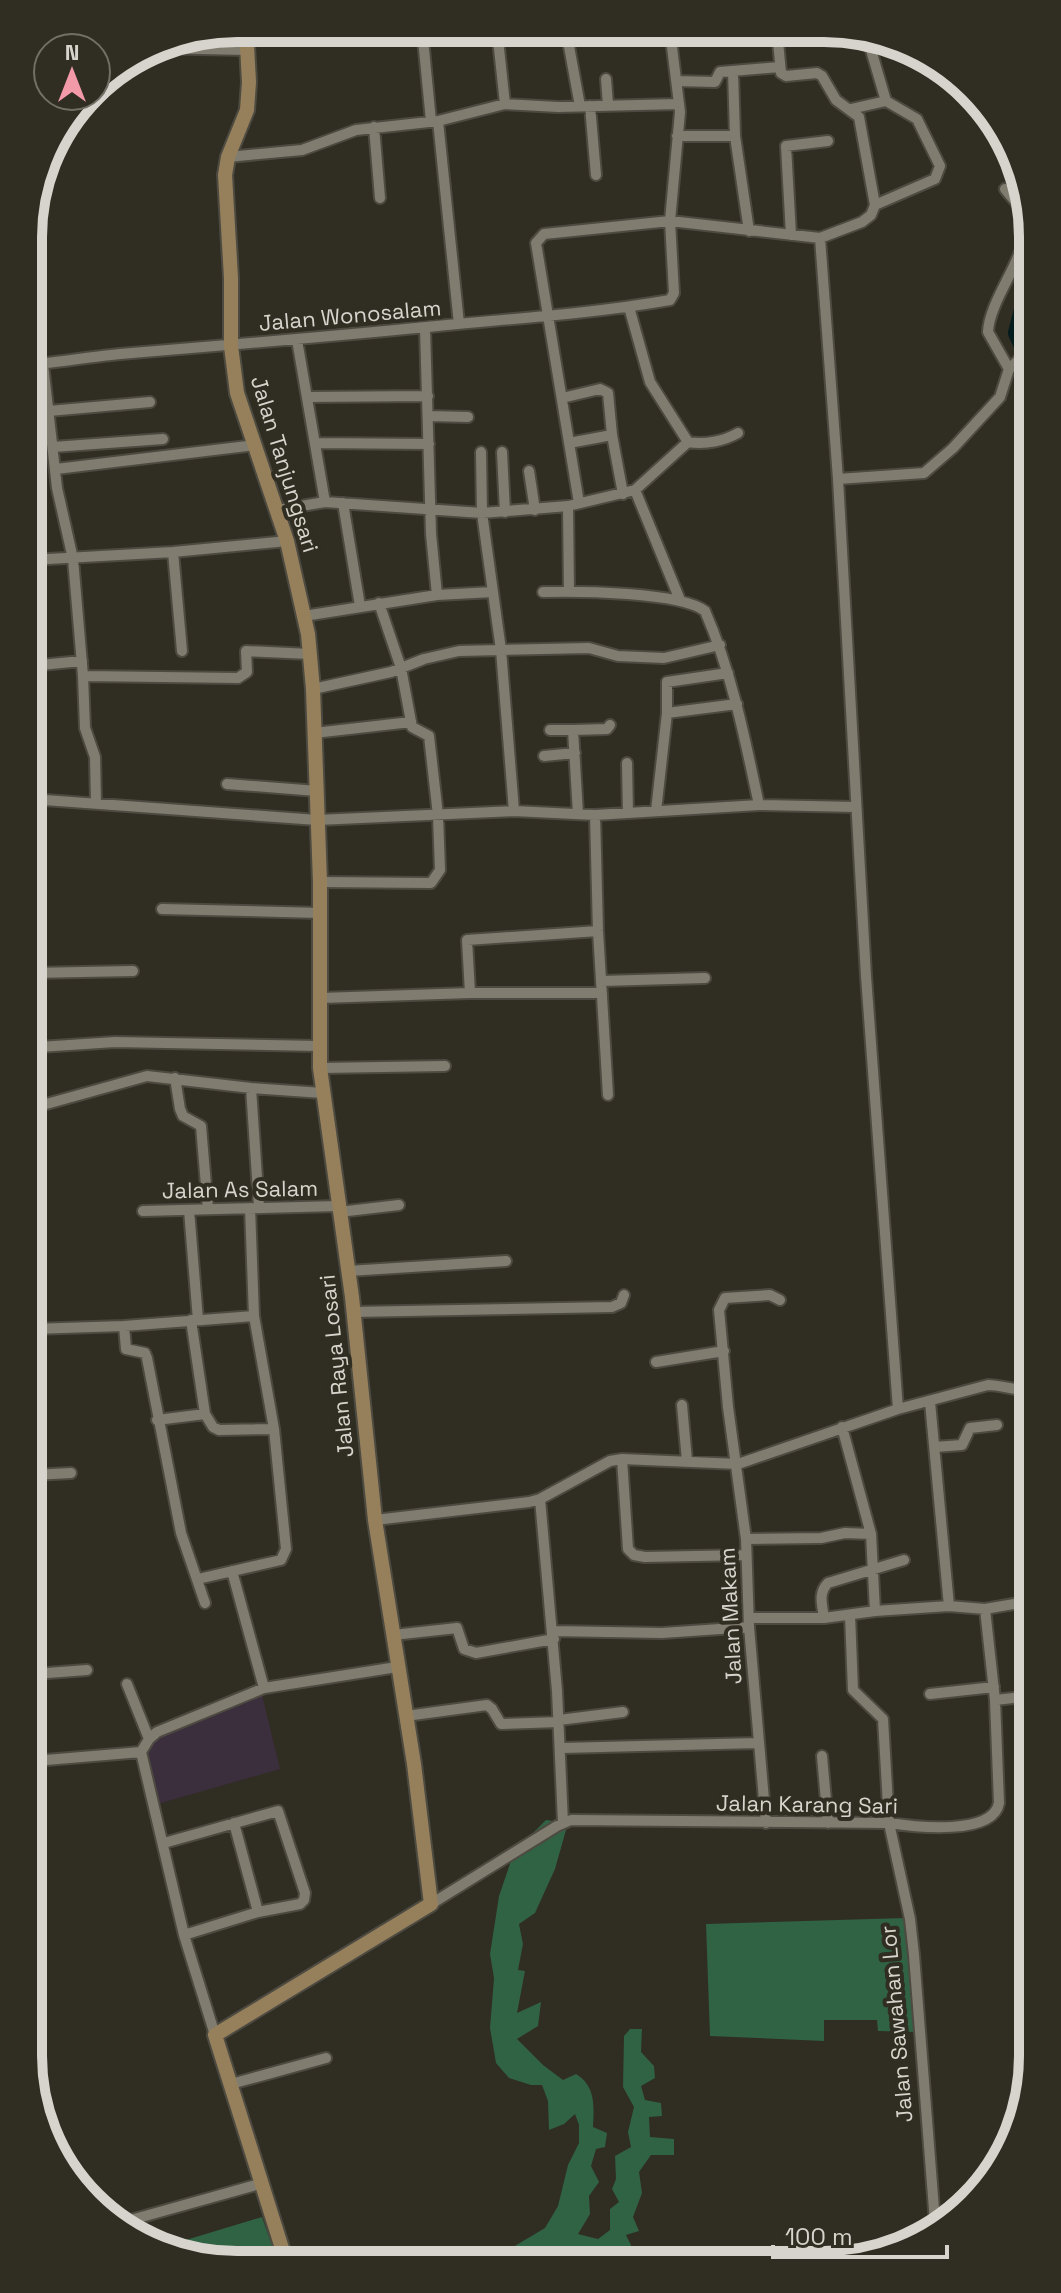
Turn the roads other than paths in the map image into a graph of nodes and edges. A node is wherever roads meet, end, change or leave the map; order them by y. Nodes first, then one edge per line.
1 (247, 42) edge
2 (424, 42) edge
3 (498, 42) edge
4 (569, 42) edge
5 (672, 42) edge
6 (779, 42) edge
7 (870, 48) edge
8 (188, 49) edge
9 (248, 50) junction
10 (779, 67) junction
11 (733, 71) junction
12 (606, 79) dead end
13 (677, 81) junction
14 (886, 101) junction
15 (505, 104) junction
16 (679, 104) junction
17 (608, 105) junction
18 (585, 106) junction
19 (855, 113) junction
20 (434, 121) junction
21 (374, 127) junction
22 (677, 136) junction
23 (735, 136) junction
24 (828, 141) dead end
25 (228, 157) junction
26 (596, 175) dead end
27 (1005, 189) dead end
28 (380, 198) dead end
29 (1015, 203) edge
30 (875, 205) junction
31 (670, 221) junction
32 (749, 231) junction
33 (791, 235) junction
34 (820, 238) junction
35 (1019, 250) edge
36 (629, 307) junction
37 (549, 317) junction
38 (459, 324) junction
39 (425, 328) junction
40 (297, 340) junction
41 (231, 346) junction
42 (1019, 359) edge
43 (43, 364) joint
44 (1009, 369) junction
45 (428, 396) junction
46 (307, 397) junction
47 (562, 398) junction
48 (150, 402) dead end
49 (49, 411) junction
50 (429, 416) junction
51 (468, 417) dead end
52 (738, 433) dead end
53 (612, 435) junction
54 (163, 439) dead end
55 (688, 442) junction
56 (315, 443) junction
57 (569, 443) junction
58 (429, 444) junction
59 (256, 445) junction
60 (53, 447) junction
61 (481, 452) dead end
62 (502, 452) dead end
63 (56, 469) junction
64 (529, 471) dead end
65 (838, 479) junction
66 (635, 490) junction
67 (623, 494) junction
68 (325, 502) junction
69 (343, 503) junction
70 (574, 504) junction
71 (278, 510) junction
72 (535, 510) junction
73 (431, 511) junction
74 (505, 512) junction
75 (482, 513) junction
76 (287, 541) junction
77 (173, 552) junction
78 (73, 559) junction
79 (42, 560) edge
80 (493, 592) junction
81 (543, 592) dead end
82 (569, 592) junction
83 (437, 595) junction
84 (680, 600) junction
85 (379, 603) junction
86 (360, 606) junction
87 (304, 616) junction
88 (720, 645) junction
89 (501, 650) junction
90 (182, 651) dead end
91 (310, 654) junction
92 (82, 661) junction
93 (42, 665) edge
94 (401, 668) junction
95 (728, 673) junction
96 (83, 676) junction
97 (313, 689) junction
98 (737, 704) junction
99 (667, 713) junction
100 (411, 722) junction
101 (610, 725) dead end
102 (550, 730) dead end
103 (573, 730) junction
104 (314, 733) junction
105 (575, 753) junction
106 (544, 756) dead end
107 (627, 763) dead end
108 (227, 784) dead end
109 (317, 791) junction
110 (42, 800) edge
111 (96, 802) junction
112 (759, 805) junction
113 (856, 807) junction
114 (514, 811) junction
115 (656, 811) junction
116 (628, 813) junction
117 (578, 814) junction
118 (438, 815) junction
119 (595, 815) junction
120 (317, 820) junction
121 (320, 882) junction
122 (162, 909) dead end
123 (321, 913) junction
124 (598, 931) junction
125 (133, 971) dead end
126 (42, 973) edge
127 (705, 978) dead end
128 (602, 987) junction
129 (470, 993) junction
130 (321, 998) junction
131 (319, 1046) junction
132 (42, 1047) edge
133 (445, 1066) dead end
134 (320, 1068) junction
135 (175, 1078) junction
136 (251, 1088) junction
137 (323, 1093) junction
138 (608, 1095) dead end
139 (42, 1105) edge
140 (399, 1205) dead end
141 (254, 1207) junction
142 (208, 1209) junction
143 (338, 1209) junction
144 (189, 1210) junction
145 (143, 1211) dead end
146 (506, 1261) dead end
147 (348, 1271) junction
148 (624, 1295) dead end
149 (780, 1300) dead end
150 (353, 1312) junction
151 (254, 1316) junction
152 (195, 1320) junction
153 (124, 1326) junction
154 (42, 1329) edge
155 (724, 1351) junction
156 (656, 1362) dead end
157 (1019, 1389) edge
158 (930, 1402) junction
159 (682, 1405) dead end
160 (898, 1409) junction
161 (205, 1414) junction
162 (157, 1420) junction
163 (997, 1425) dead end
164 (842, 1427) junction
165 (274, 1429) junction
166 (935, 1447) junction
167 (622, 1459) junction
168 (687, 1461) junction
169 (738, 1464) junction
170 (71, 1473) dead end
171 (42, 1475) edge
172 (540, 1499) junction
173 (375, 1520) junction
174 (871, 1534) junction
175 (746, 1539) junction
176 (746, 1555) junction
177 (904, 1560) dead end
178 (232, 1571) junction
179 (872, 1572) junction
180 (198, 1579) junction
181 (205, 1603) dead end
182 (1019, 1603) edge
183 (949, 1606) junction
184 (985, 1609) junction
185 (875, 1611) junction
186 (850, 1615) junction
187 (824, 1618) junction
188 (749, 1623) junction
189 (393, 1635) junction
190 (553, 1635) junction
191 (397, 1667) junction
192 (87, 1670) dead end
193 (42, 1673) edge
194 (127, 1684) dead end
195 (994, 1687) junction
196 (264, 1688) junction
197 (930, 1694) dead end
198 (1019, 1697) edge
199 (995, 1700) junction
200 (623, 1712) dead end
201 (406, 1716) junction
202 (559, 1721) junction
203 (149, 1739) junction
204 (758, 1743) junction
205 (562, 1748) junction
206 (141, 1752) junction
207 (822, 1756) dead end
208 (42, 1758) edge
209 (234, 1823) junction
210 (563, 1823) junction
211 (766, 1823) junction
212 (828, 1823) junction
213 (889, 1823) junction
214 (164, 1843) junction
215 (431, 1904) junction
216 (258, 1912) junction
217 (184, 1935) junction
218 (215, 2035) junction
219 (326, 2058) dead end
220 (231, 2084) junction
221 (263, 2183) junction
222 (935, 2216) edge
223 (132, 2220) edge
224 (283, 2251) edge

1 - 9 street, Jalan Tanjungsari
2 - 20 street
3 - 15 street
4 - 18 street
5 - 13 street
6 - 10 street
7 - 14 street
8 - 9 street
9 - 25 street, Jalan Tanjungsari
10 - 11 street
10 - 19 street
11 - 13 street
11 - 23 street
12 - 17 street
13 - 16 street
14 - 19 street
14 - 30 street
15 - 18 street
15 - 20 street
16 - 17 street
16 - 22 street
17 - 18 street
18 - 26 street
19 - 30 street
20 - 21 street
20 - 38 street
21 - 25 street
21 - 28 street
22 - 23 street
22 - 31 street
23 - 32 street
24 - 33 street
25 - 41 street, Jalan Tanjungsari
27 - 29 street
30 - 34 street
31 - 32 street
31 - 36 street, Jalan Wonosalam
31 - 37 street
32 - 33 street
33 - 34 street
34 - 65 street
35 - 44 street
36 - 37 street, Jalan Wonosalam
36 - 55 street
37 - 38 street, Jalan Wonosalam
37 - 47 street
38 - 39 street, Jalan Wonosalam
39 - 40 street, Jalan Wonosalam
39 - 45 street
40 - 41 street, Jalan Wonosalam
40 - 46 street
41 - 43 street, Jalan Wonosalam
41 - 59 street, Jalan Tanjungsari
42 - 44 street
43 - 49 street
44 - 65 street
45 - 46 street
45 - 50 street
46 - 56 street
47 - 53 street
47 - 57 street
48 - 49 street
49 - 60 street
50 - 51 street
50 - 58 street
52 - 55 street
53 - 57 street
53 - 67 street
54 - 60 street
55 - 66 street
56 - 58 street
56 - 68 street
57 - 70 street
58 - 73 street
59 - 63 street
59 - 71 street, Jalan Tanjungsari
60 - 63 street
61 - 75 street
62 - 74 street
63 - 78 street
64 - 72 street
65 - 113 street
66 - 67 street
66 - 84 street
67 - 70 street
68 - 69 street
68 - 71 street
69 - 73 street
69 - 86 street
70 - 72 street
70 - 82 street
71 - 76 street, Jalan Tanjungsari
72 - 74 street
73 - 75 street
73 - 83 street
74 - 75 street
75 - 80 street
76 - 77 street
76 - 87 street, Jalan Tanjungsari
77 - 78 street
77 - 90 street
78 - 79 street
78 - 92 street
80 - 83 street
80 - 89 street
81 - 82 street
82 - 84 street
83 - 85 street
84 - 88 street
85 - 86 street
85 - 94 street
86 - 87 street
87 - 91 street, Jalan Tanjungsari
88 - 89 street
88 - 95 street
89 - 94 street
89 - 114 street
91 - 96 street
91 - 97 street, Jalan Tanjungsari
92 - 93 street
92 - 96 street
94 - 97 street
94 - 100 street
95 - 98 street
95 - 99 street
96 - 111 street
97 - 104 street, Jalan Tanjungsari
98 - 99 street
98 - 112 street
99 - 115 street
100 - 104 street
100 - 118 street
101 - 103 street
102 - 103 street
103 - 105 street
104 - 109 street, Jalan Tanjungsari
105 - 106 street
105 - 117 street
107 - 116 street
108 - 109 street
109 - 120 street, Jalan Tanjungsari
110 - 111 street
111 - 120 street
112 - 113 street
112 - 115 street
113 - 160 street
114 - 117 street
114 - 118 street
115 - 116 street
116 - 119 street
117 - 119 street
118 - 120 street
118 - 121 street
119 - 124 street
120 - 121 street, Jalan Raya Losari
121 - 123 street, Jalan Raya Losari
122 - 123 street
123 - 130 street, Jalan Raya Losari
124 - 128 street
124 - 129 street
125 - 126 street
127 - 128 street
128 - 129 street
128 - 138 street
129 - 130 street
130 - 131 street, Jalan Raya Losari
131 - 132 street
131 - 134 street, Jalan Raya Losari
133 - 134 street
134 - 137 street, Jalan Raya Losari
135 - 136 street
135 - 139 street
135 - 142 street
136 - 137 street
136 - 141 street
137 - 143 street, Jalan Raya Losari
140 - 143 street, Jalan As Salam
141 - 142 street, Jalan As Salam
141 - 143 street, Jalan As Salam
141 - 151 street
142 - 144 street, Jalan As Salam
143 - 147 street, Jalan Raya Losari
144 - 145 street, Jalan As Salam
144 - 152 street
146 - 147 street
147 - 150 street, Jalan Raya Losari
148 - 150 street
149 - 155 street, Jalan Makam
150 - 173 street, Jalan Raya Losari
151 - 152 street
151 - 165 street
152 - 153 street
152 - 161 street
153 - 154 street
153 - 162 street
155 - 156 street
155 - 169 street, Jalan Makam
157 - 158 street
158 - 160 street
158 - 166 street
159 - 168 street
160 - 164 street
161 - 162 street
161 - 165 street
162 - 180 street
163 - 166 street
164 - 169 street
164 - 174 street
165 - 178 street
166 - 183 street
167 - 168 street
167 - 172 street
167 - 176 street
168 - 169 street
169 - 175 street, Jalan Makam
170 - 171 street
172 - 173 street
172 - 190 street
173 - 189 street, Jalan Raya Losari
174 - 175 street
174 - 179 street
175 - 176 street, Jalan Makam
176 - 188 street, Jalan Makam
177 - 179 street
178 - 180 street
178 - 196 street
179 - 185 street
179 - 187 street
180 - 181 street
182 - 184 street
183 - 184 street
183 - 185 street
184 - 195 street, Jalan Karang Sari
185 - 186 street
186 - 187 street
186 - 213 street, Jalan Sawahan Lor
187 - 188 street
188 - 190 street
188 - 204 street, Jalan Makam
189 - 190 street
189 - 191 street, Jalan Raya Losari
190 - 202 street
191 - 196 street
191 - 201 street, Jalan Raya Losari
192 - 193 street
194 - 203 street
195 - 197 street
195 - 199 street, Jalan Karang Sari
196 - 203 street
198 - 199 street
199 - 213 street, Jalan Karang Sari
200 - 202 street
201 - 202 street
201 - 215 street, Jalan Raya Losari
202 - 205 street
203 - 206 street
204 - 205 street
204 - 211 street, Jalan Makam
205 - 210 street
206 - 208 street
206 - 214 street
207 - 212 street
209 - 214 street
209 - 216 street
209 - 216 street
210 - 211 street, Jalan Karang Sari
210 - 215 street, Jalan Karang Sari
211 - 212 street, Jalan Karang Sari
212 - 213 street, Jalan Karang Sari
213 - 222 street, Jalan Sawahan Lor
214 - 217 street
215 - 218 street
216 - 217 street
217 - 218 street
218 - 220 street
219 - 220 street
220 - 221 street
221 - 223 street
221 - 224 street

